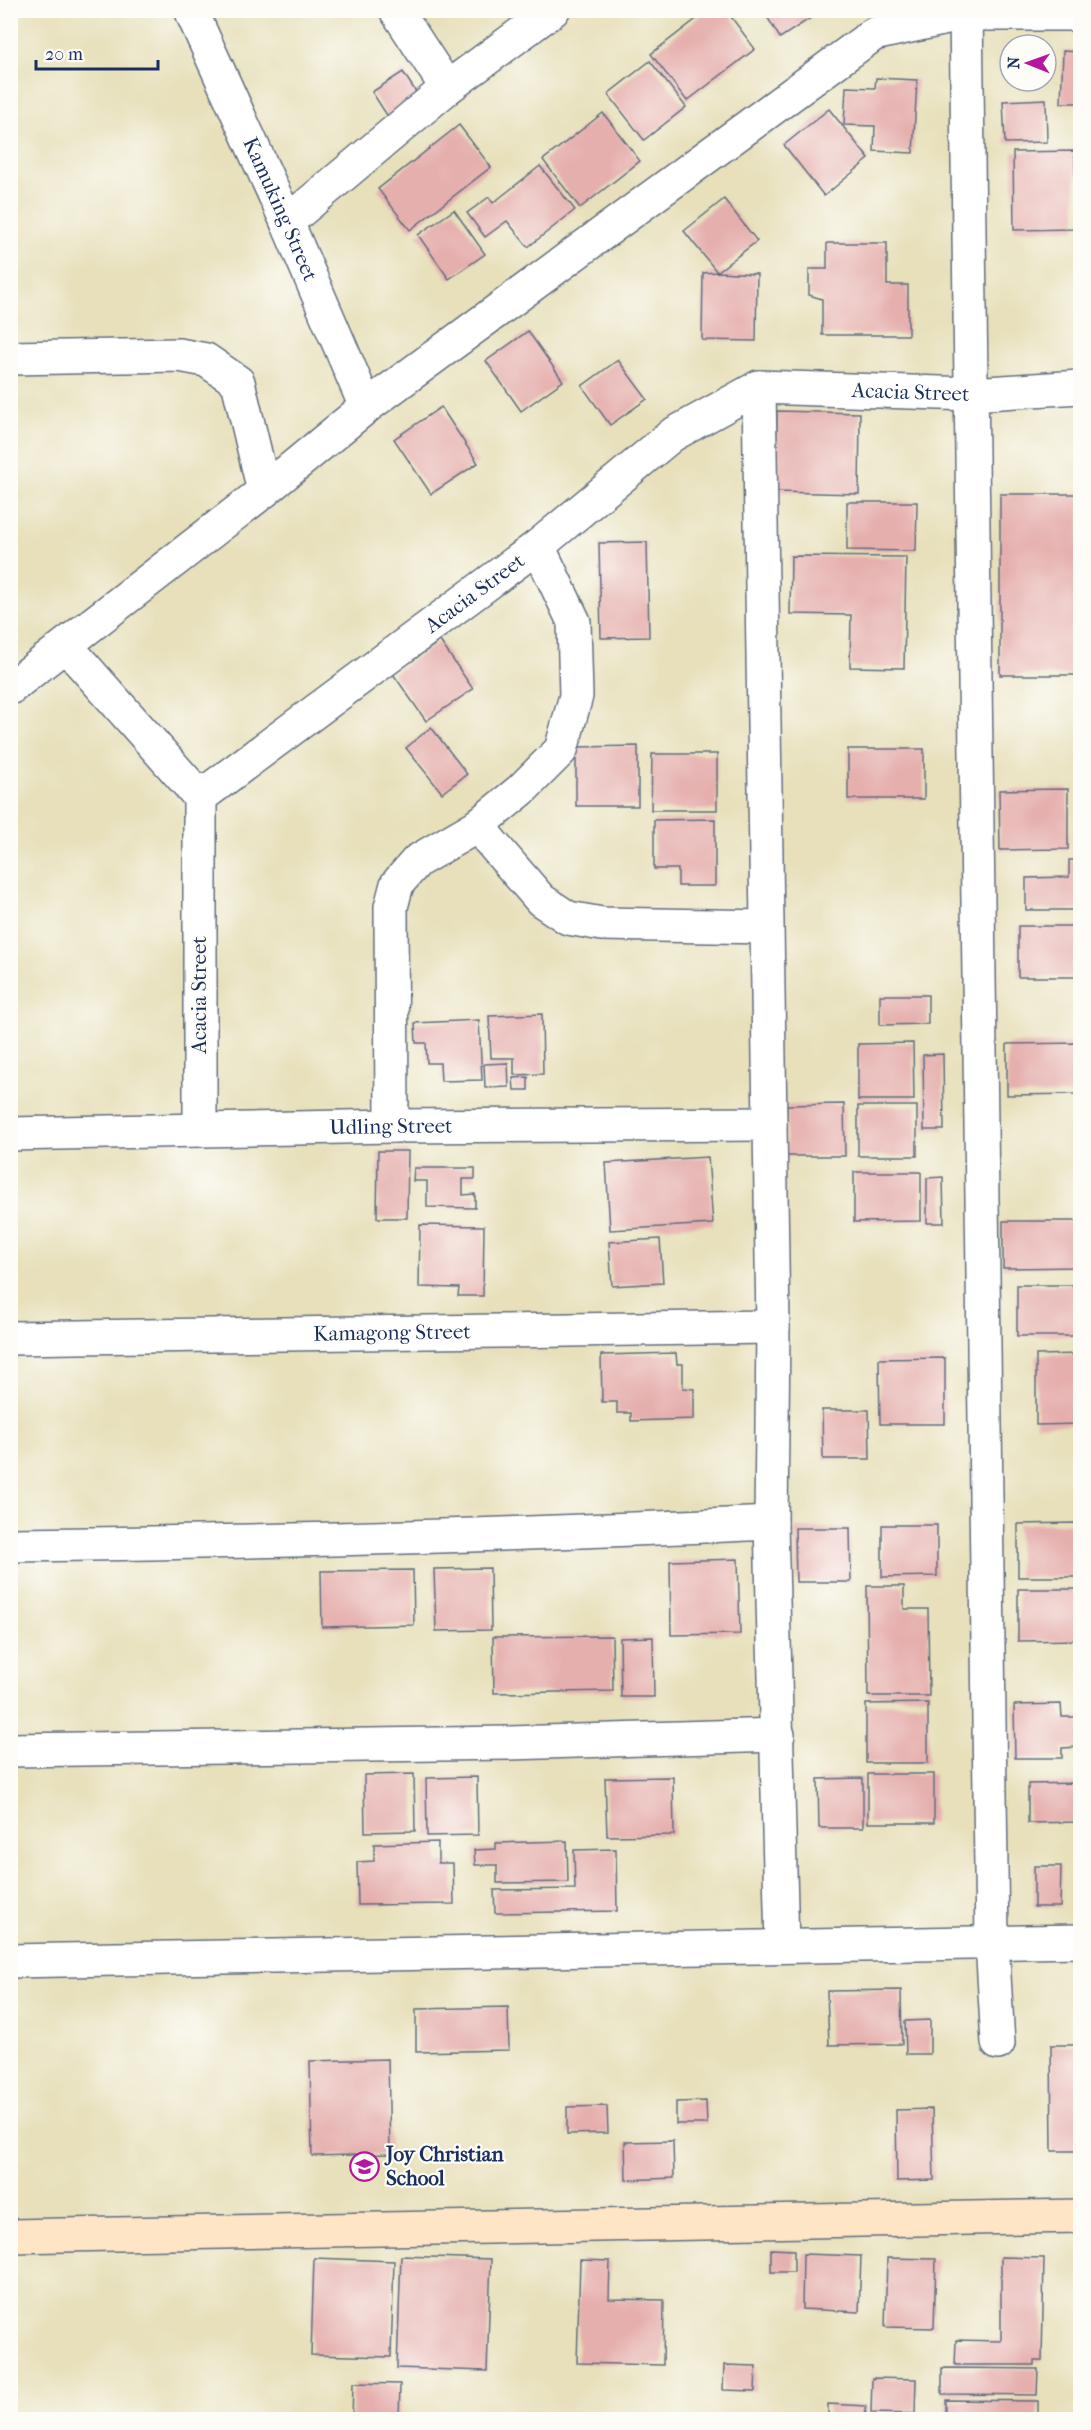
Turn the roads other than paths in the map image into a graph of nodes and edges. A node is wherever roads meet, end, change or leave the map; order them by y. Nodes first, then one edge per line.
1 (194, 10) edge
2 (396, 10) edge
3 (552, 10) edge
4 (966, 12) edge
5 (1080, 14) edge
6 (447, 88) junction
7 (287, 222) junction
8 (10, 358) edge
9 (759, 387) junction
10 (1080, 387) edge
11 (971, 394) junction
12 (366, 407) junction
13 (264, 491) junction
14 (538, 546) junction
15 (66, 646) junction
16 (10, 688) edge
17 (200, 797) junction
18 (477, 826) junction
19 (766, 927) junction
20 (770, 1124) junction
21 (392, 1126) junction
22 (200, 1129) junction
23 (10, 1134) edge
24 (773, 1327) junction
25 (10, 1338) edge
26 (771, 1524) junction
27 (10, 1545) edge
28 (778, 1735) junction
29 (10, 1750) edge
30 (1080, 1941) edge
31 (992, 1942) junction
32 (782, 1946) junction
33 (10, 1961) edge
34 (998, 2043) dead end
35 (1080, 2216) edge
36 (10, 2236) edge

1 - 7 street, Kamuking Street
2 - 6 street
3 - 6 street
4 - 5 street
4 - 11 street
4 - 12 street
6 - 7 street
7 - 12 street, Kamuking Street
8 - 13 street
9 - 11 street, Acacia Street
9 - 14 street, Acacia Street
9 - 19 street
10 - 11 street, Acacia Street
11 - 31 street
12 - 13 street
13 - 15 street
14 - 17 street, Acacia Street
14 - 18 street
15 - 16 street
15 - 17 street
17 - 22 street, Acacia Street
18 - 19 street
18 - 21 street
19 - 20 street
20 - 21 street, Udling Street
20 - 24 street
21 - 22 street, Udling Street
22 - 23 street, Udling Street
24 - 25 street, Kamagong Street
24 - 26 street
26 - 27 street
26 - 28 street
28 - 29 street
28 - 32 street
30 - 31 street
31 - 32 street
31 - 34 street
32 - 33 street
35 - 36 street

